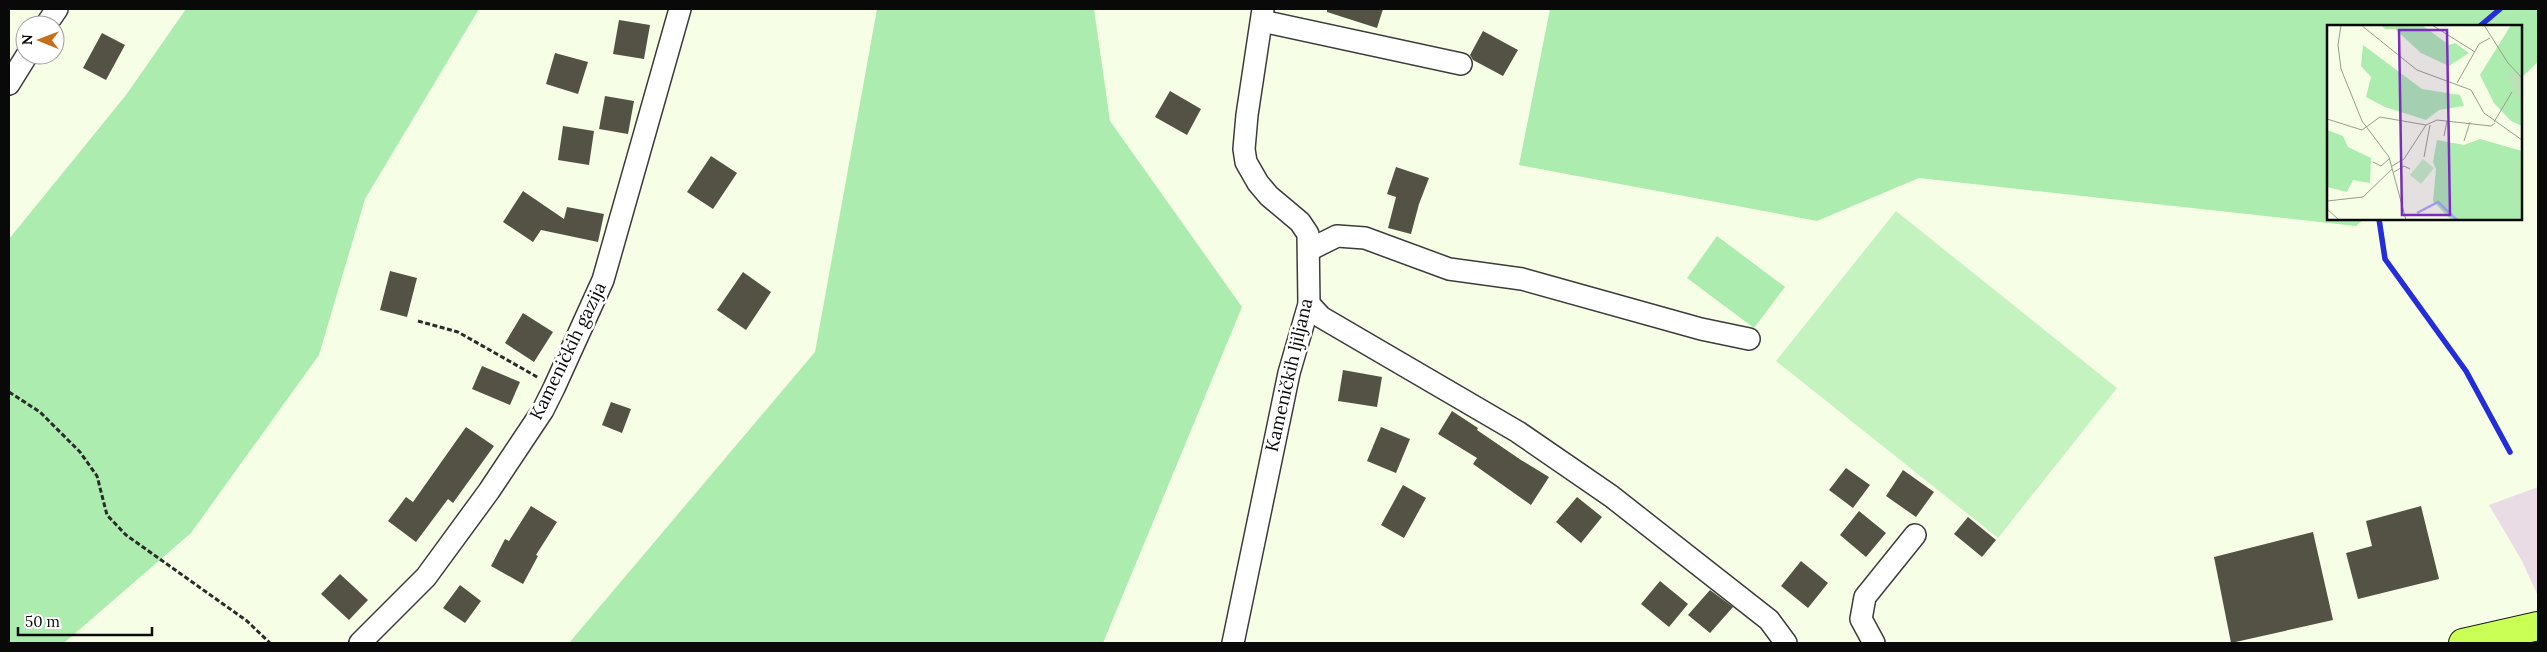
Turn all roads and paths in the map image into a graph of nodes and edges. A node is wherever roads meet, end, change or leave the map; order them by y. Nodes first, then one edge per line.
1 (680, 9) edge
2 (1262, 15) edge
3 (1461, 64) dead end
4 (21, 65) edge
5 (9, 84) edge
6 (1309, 250) junction
7 (1309, 304) junction
8 (418, 321) dead end
9 (1749, 339) dead end
10 (554, 388) junction
11 (9, 392) edge
12 (1915, 535) dead end
13 (2522, 634) edge
14 (270, 643) edge
15 (360, 643) edge
16 (1232, 643) edge
17 (1786, 643) edge
18 (1874, 643) edge
19 (2463, 643) edge

1 - 10 street, Kameničkih gazija
2 - 3 street
2 - 6 street, Kameničkih ljiljana
4 - 5 street
6 - 7 street, Kameničkih ljiljana
6 - 9 street
7 - 16 street, Kameničkih ljiljana
7 - 17 street
8 - 10 path
10 - 15 street, Kameničkih gazija
11 - 14 path
12 - 18 street
13 - 19 main road

